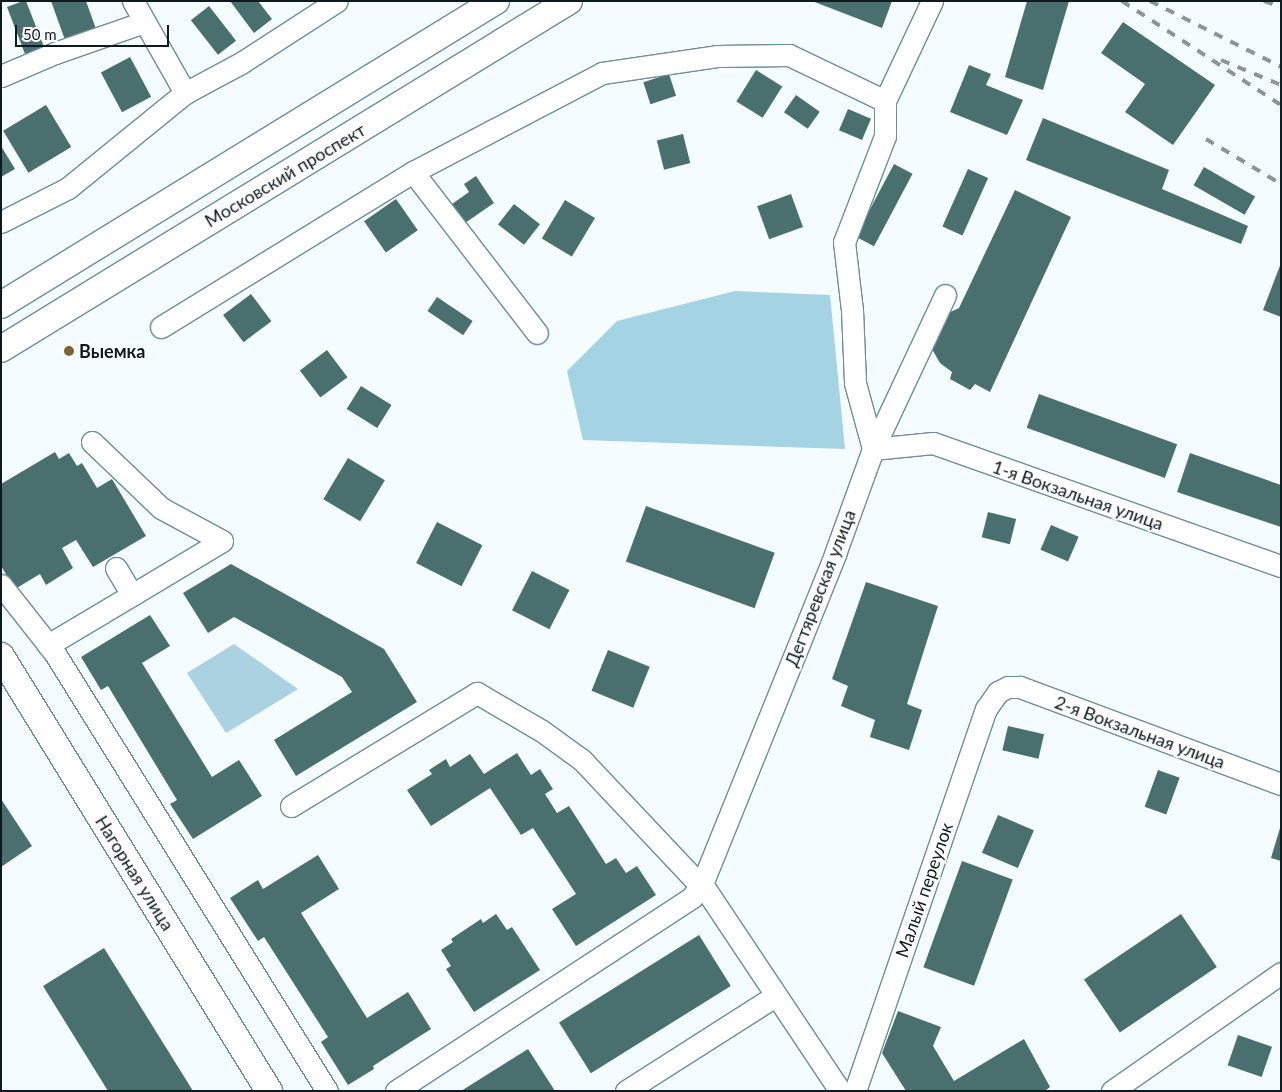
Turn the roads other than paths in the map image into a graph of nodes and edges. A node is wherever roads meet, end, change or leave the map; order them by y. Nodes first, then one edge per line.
1 (133, 1) edge
2 (336, 1) edge
3 (496, 1) edge
4 (569, 1) edge
5 (932, 1) edge
6 (307, 10) edge
7 (144, 22) junction
8 (1, 76) edge
9 (185, 93) junction
10 (885, 101) junction
11 (413, 172) junction
12 (1, 222) edge
13 (945, 295) dead end
14 (1, 305) edge
15 (161, 326) dead end
16 (537, 333) dead end
17 (1, 349) edge
18 (92, 442) dead end
19 (873, 449) junction
20 (1281, 566) edge
21 (116, 568) dead end
22 (3, 593) edge
23 (132, 595) junction
24 (48, 645) junction
25 (1, 656) edge
26 (998, 692) joint
27 (1281, 784) edge
28 (291, 806) dead end
29 (701, 884) junction
30 (1281, 973) edge
31 (776, 996) junction
32 (269, 1091) edge
33 (327, 1091) edge
34 (396, 1091) edge
35 (626, 1091) edge
36 (840, 1091) edge
37 (855, 1091) edge
38 (1112, 1091) edge

1 - 7 street
2 - 6 street
3 - 14 main road, Московский проспект
4 - 17 main road, Московский проспект
5 - 10 street
6 - 9 street
7 - 8 street
7 - 9 street
9 - 12 street
10 - 11 street
10 - 19 street
11 - 15 street
11 - 16 street
13 - 19 street, Дегтяревская улица
18 - 23 street
19 - 20 street, 1-я Вокзальная улица
19 - 29 street, Дегтяревская улица
21 - 23 street
22 - 24 street
23 - 24 street
24 - 33 street
25 - 32 main road, Нагорная улица
26 - 27 street, 2-я Вокзальная улица
26 - 37 street, Малый переулок
28 - 29 street
29 - 31 street
29 - 34 street
30 - 38 street
31 - 35 street
31 - 36 street

